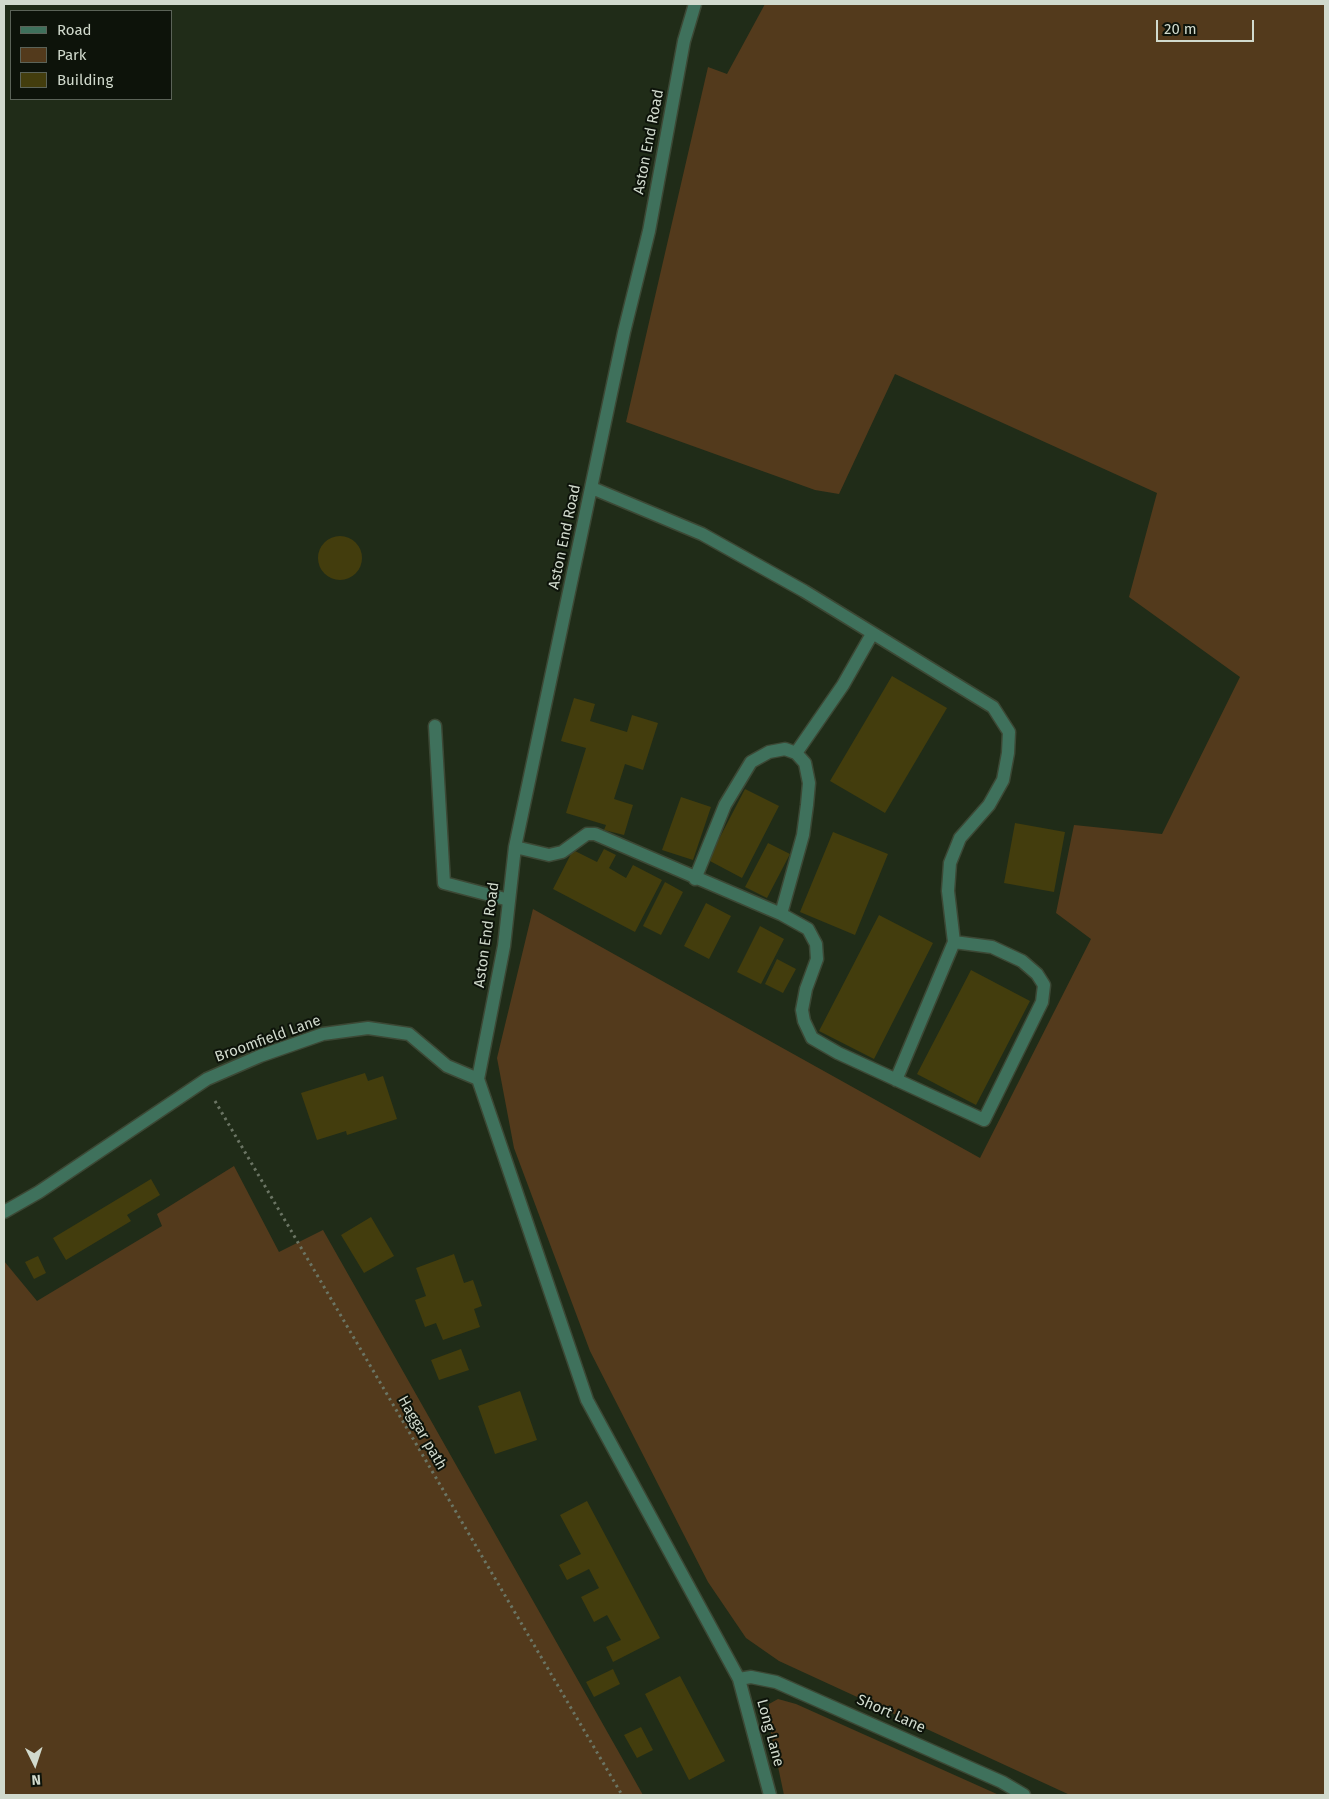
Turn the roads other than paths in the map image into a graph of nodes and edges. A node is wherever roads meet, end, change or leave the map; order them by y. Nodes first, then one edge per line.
1 (695, 4) edge
2 (592, 488) junction
3 (872, 634) junction
4 (435, 726) dead end
5 (796, 753) junction
6 (515, 847) junction
7 (695, 879) junction
8 (509, 900) junction
9 (781, 914) junction
10 (954, 942) junction
11 (478, 1080) junction
12 (896, 1080) junction
13 (4, 1212) edge
14 (739, 1679) junction
15 (770, 1795) edge
16 (1024, 1795) edge

1 - 2 street, Aston End Road
2 - 3 street
2 - 6 street, Aston End Road
3 - 5 street
3 - 10 street
4 - 8 street
5 - 7 street
5 - 9 street
6 - 7 street
6 - 8 street, Aston End Road
7 - 9 street
8 - 11 street, Aston End Road
9 - 12 street
10 - 12 street
10 - 12 street
11 - 13 street, Broomfield Lane
11 - 14 street, Long Lane
14 - 15 street, Long Lane
14 - 16 street, Short Lane

